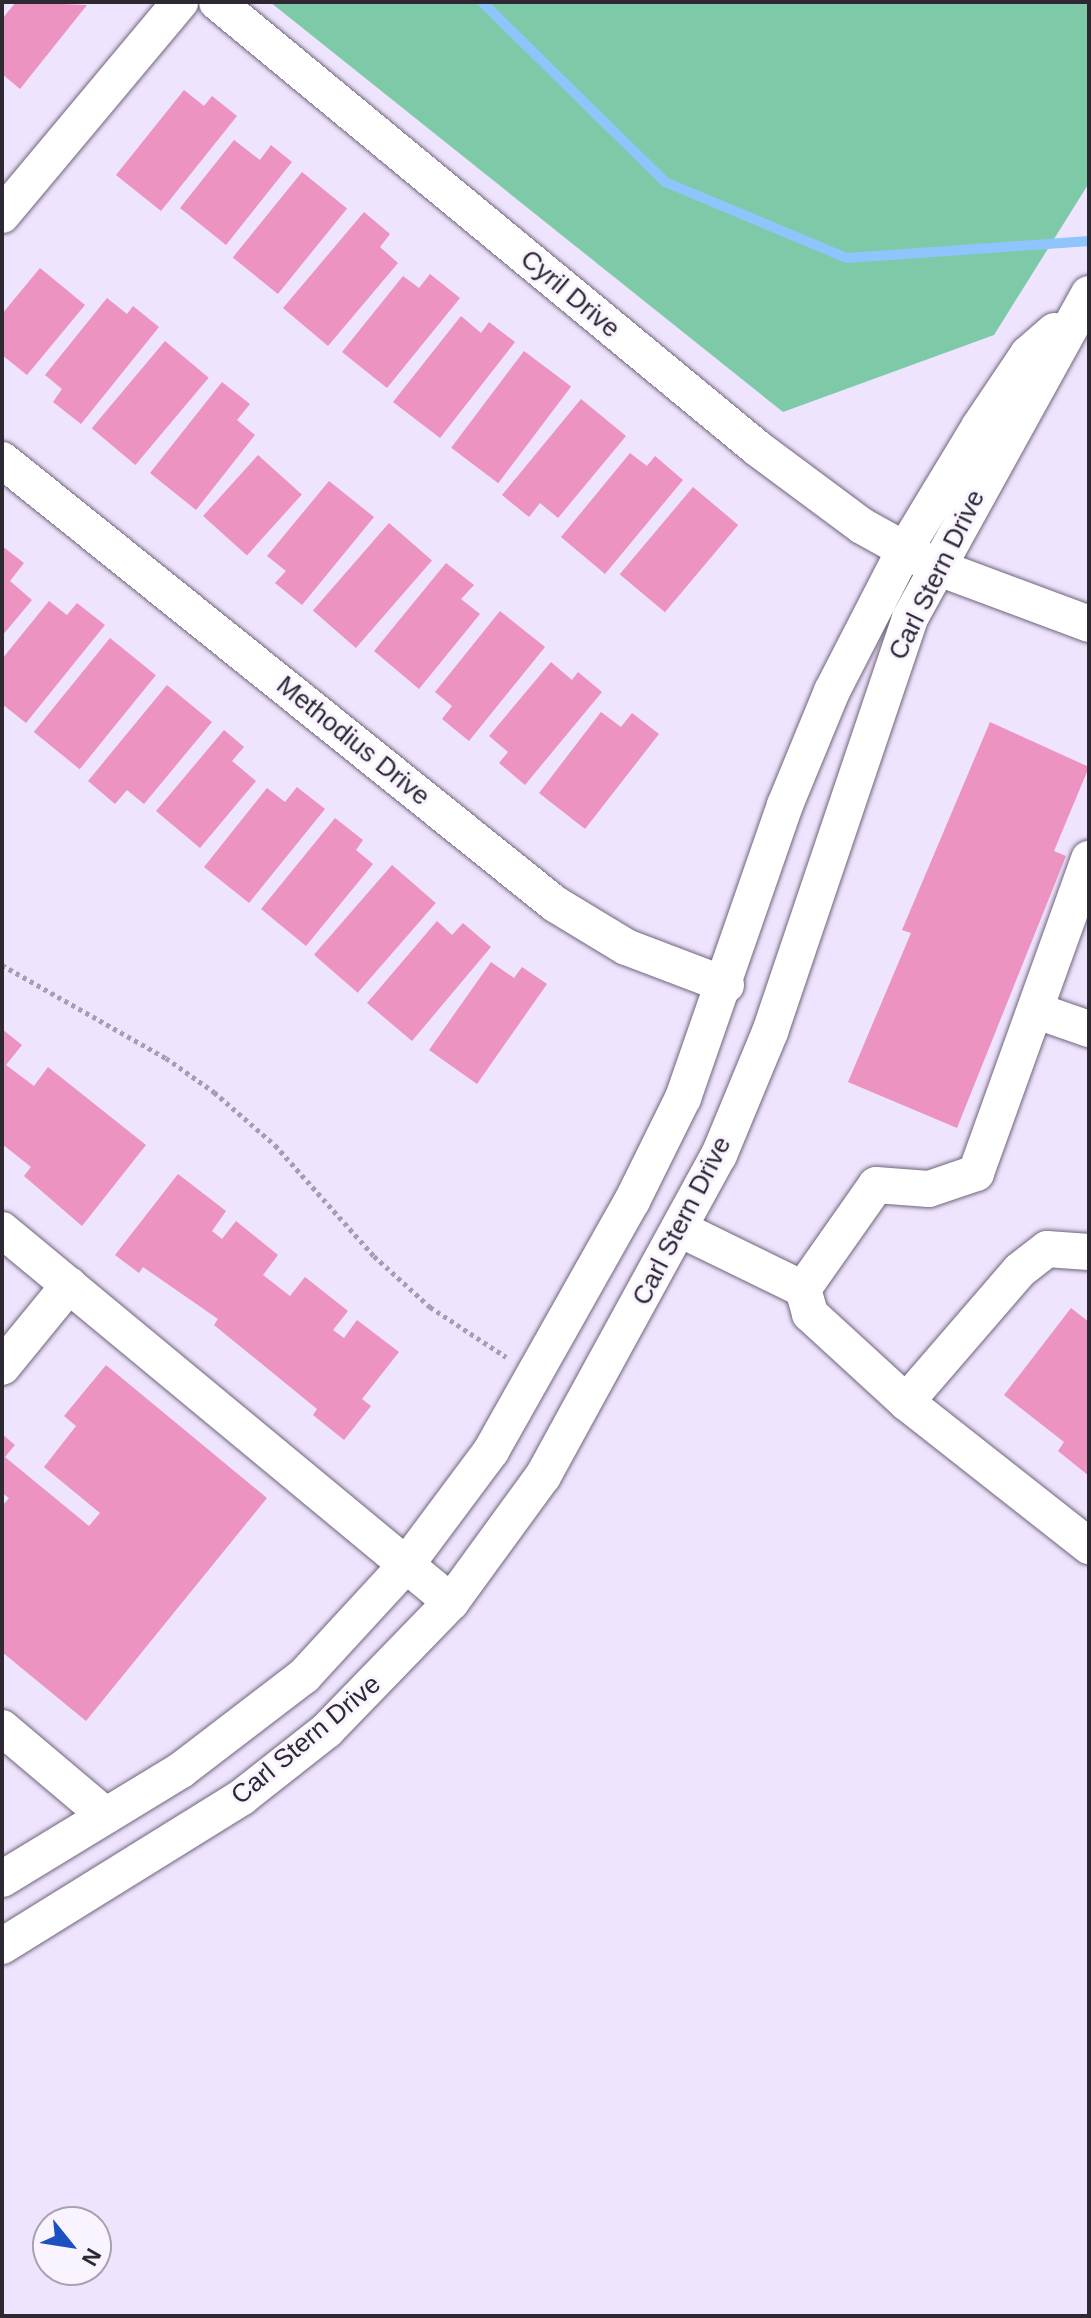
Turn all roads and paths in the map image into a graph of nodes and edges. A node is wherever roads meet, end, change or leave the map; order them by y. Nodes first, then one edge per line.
1 (180, 2) edge
2 (217, 2) edge
3 (2, 215) edge
4 (1083, 302) edge
5 (2, 460) edge
6 (904, 551) junction
7 (936, 567) junction
8 (1089, 624) edge
9 (1089, 859) edge
10 (2, 965) edge
11 (726, 985) junction
12 (1037, 1011) junction
13 (1089, 1029) edge
14 (680, 1229) junction
15 (2, 1230) edge
16 (1089, 1252) edge
17 (69, 1285) junction
18 (803, 1289) junction
19 (507, 1358) dead end
20 (2, 1367) edge
21 (906, 1402) junction
22 (1089, 1546) edge
23 (406, 1565) junction
24 (451, 1602) junction
25 (2, 1728) edge
26 (106, 1816) junction
27 (2, 1879) edge
28 (2, 1946) edge

1 - 3 street
2 - 6 street, Cyril Drive
4 - 6 street, Carl Stern Drive
4 - 7 street, Carl Stern Drive
5 - 11 street, Methodius Drive
6 - 7 street, Cyril Drive
6 - 11 street, Carl Stern Drive
7 - 8 street, Cyril Drive
7 - 14 street, Carl Stern Drive
9 - 12 street
10 - 19 path
11 - 23 street, Carl Stern Drive
12 - 13 street
12 - 18 street
14 - 18 street
14 - 24 street, Carl Stern Drive
15 - 17 street
16 - 21 street
17 - 20 street
17 - 23 street
18 - 21 street
21 - 22 street
23 - 24 street
23 - 26 street, Carl Stern Drive
24 - 28 street, Carl Stern Drive
25 - 26 street
26 - 27 street, Carl Stern Drive

